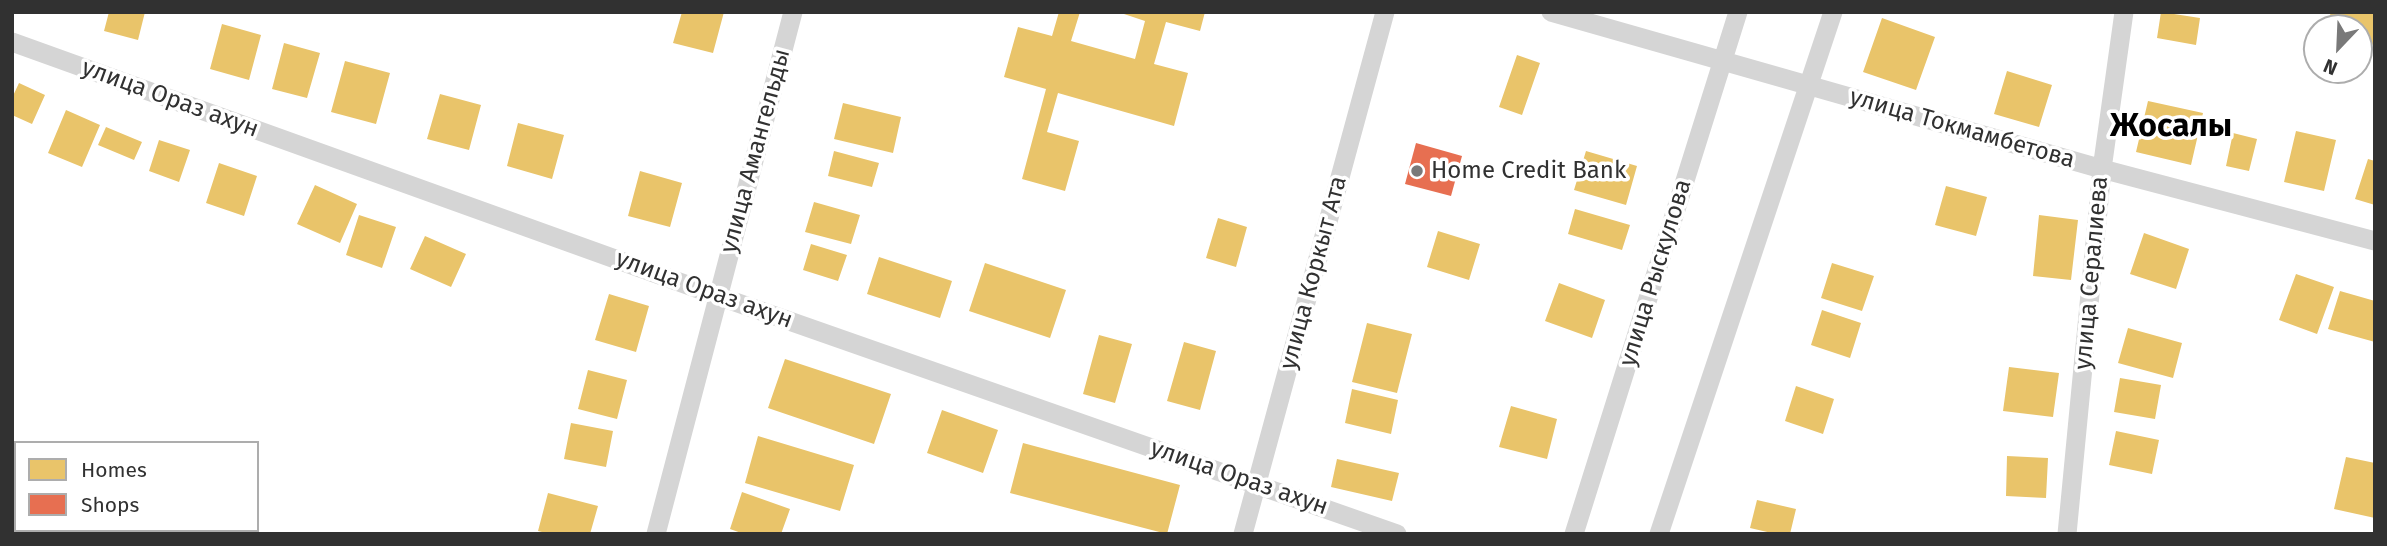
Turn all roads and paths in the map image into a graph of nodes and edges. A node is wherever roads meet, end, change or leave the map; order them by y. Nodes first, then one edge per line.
1 (793, 12) edge
2 (1385, 12) edge
3 (1551, 12) edge
4 (1738, 12) edge
5 (1833, 12) edge
6 (2124, 12) edge
7 (12, 42) edge
8 (1722, 61) junction
9 (1809, 85) junction
10 (2102, 169) junction
11 (2375, 241) edge
12 (718, 296) junction
13 (1256, 485) junction
14 (656, 534) edge
15 (1243, 534) edge
16 (1397, 534) edge
17 (1574, 534) edge
18 (1659, 534) edge
19 (2067, 534) edge

1 - 12 street, улица Амангельды
2 - 13 street, улица Коркыт Ата
3 - 8 street, улица Токмамбетова
4 - 8 street, улица Рыскулова
5 - 9 street
6 - 10 street, улица Сералиева
7 - 12 street, улица Ораз ахун
8 - 9 street, улица Токмамбетова
8 - 17 street, улица Рыскулова
9 - 10 street, улица Токмамбетова
9 - 18 street
10 - 11 street, улица Токмамбетова
10 - 19 street, улица Сералиева
12 - 13 street, улица Ораз ахун
12 - 14 street, улица Амангельды
13 - 15 street, улица Коркыт Ата
13 - 16 street, улица Ораз ахун

